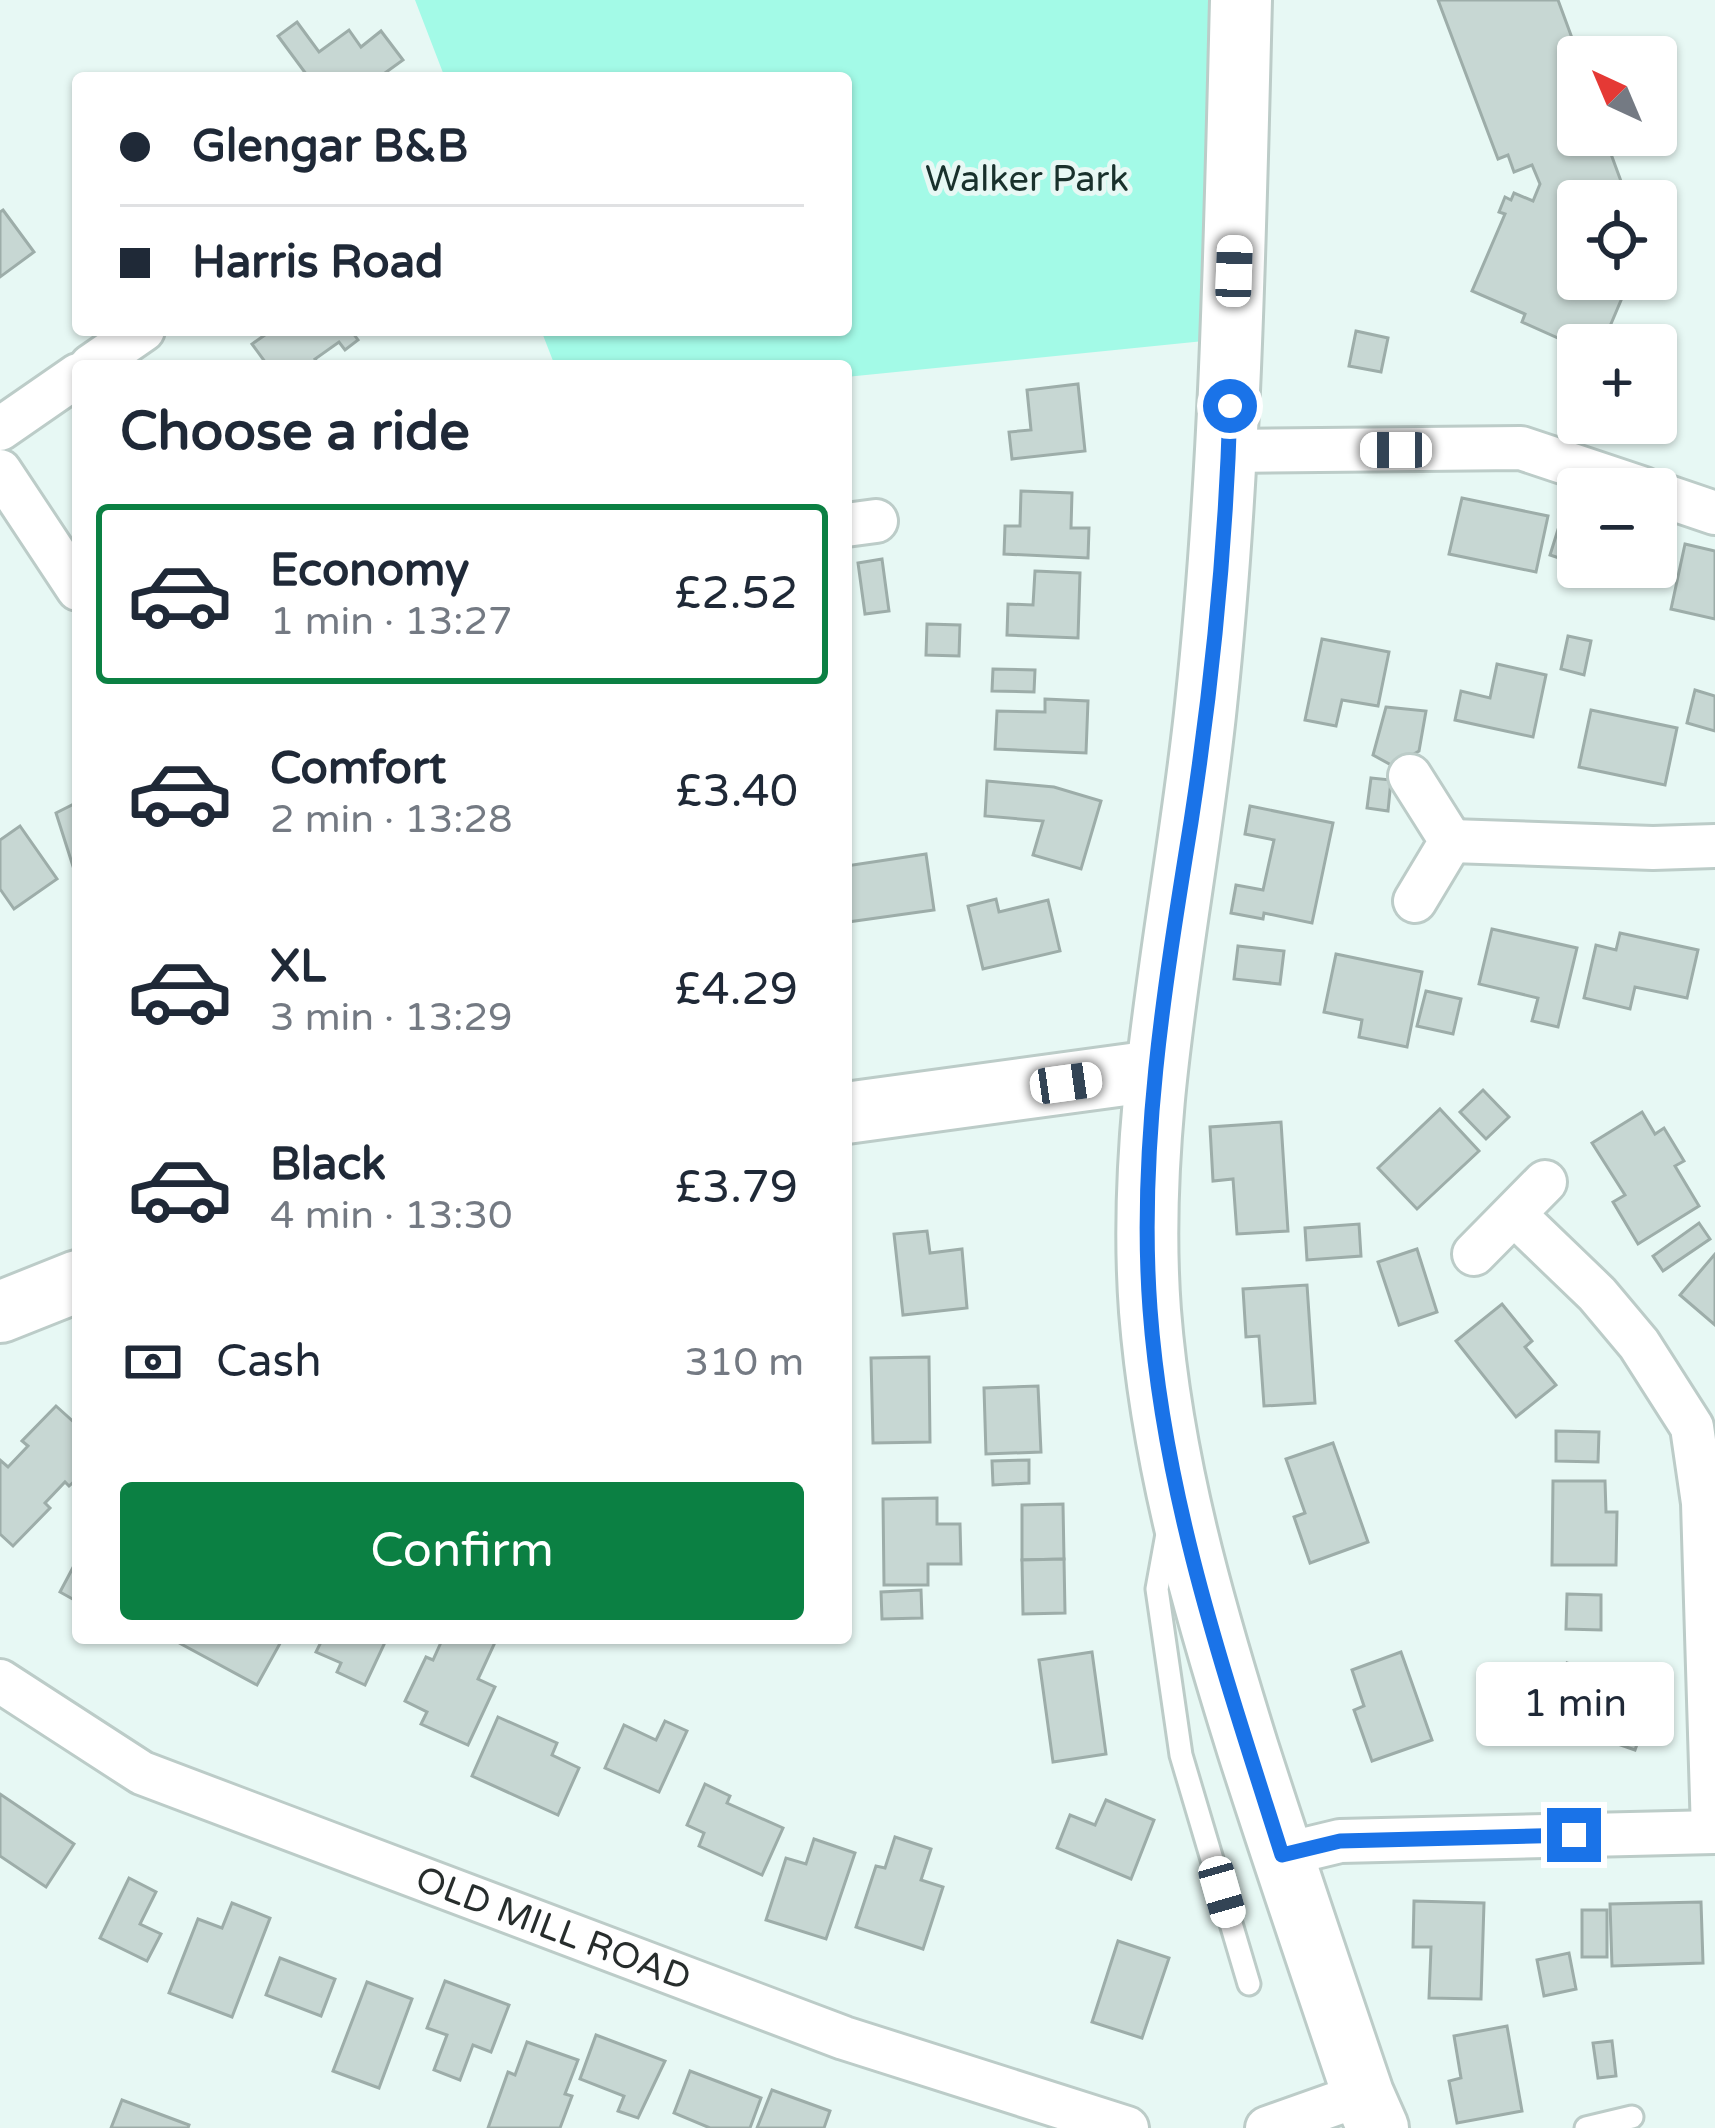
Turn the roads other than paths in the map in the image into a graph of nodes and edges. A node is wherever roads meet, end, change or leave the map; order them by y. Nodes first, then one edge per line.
1 (1241, 0) edge
2 (134, 336) edge
3 (100, 360) edge
4 (72, 379) edge
5 (0, 429) edge
6 (1228, 451) junction
7 (1581, 468) edge
8 (0, 471) edge
9 (1677, 500) edge
10 (1715, 512) edge
11 (72, 580) edge
12 (1410, 776) dead end
13 (1451, 841) junction
14 (1715, 846) edge
15 (1415, 901) dead end
16 (1154, 1071) junction
17 (852, 1112) edge
18 (1545, 1182) dead end
19 (1515, 1215) junction
20 (1474, 1254) dead end
21 (72, 1283) edge
22 (0, 1312) edge
23 (1703, 1422) edge
24 (1175, 1492) junction
25 (0, 1681) edge
26 (1714, 1832) edge
27 (1282, 1855) junction
28 (1249, 1984) dead end
29 (1371, 2111) edge
30 (1632, 2117) dead end
31 (1127, 2128) edge
32 (1267, 2128) edge
33 (1586, 2128) edge

1 - 6 main road
2 - 3 street
4 - 5 street
6 - 7 street
6 - 16 main road
8 - 11 street
9 - 10 street
12 - 13 street
13 - 14 street
13 - 15 street
16 - 17 main road
16 - 24 main road
18 - 19 street
19 - 20 street
19 - 23 street
21 - 22 main road
23 - 26 street
24 - 27 main road
24 - 28 lane
25 - 31 street, OLD MILL ROAD
26 - 27 street
27 - 29 main road
29 - 32 street
30 - 33 lane

